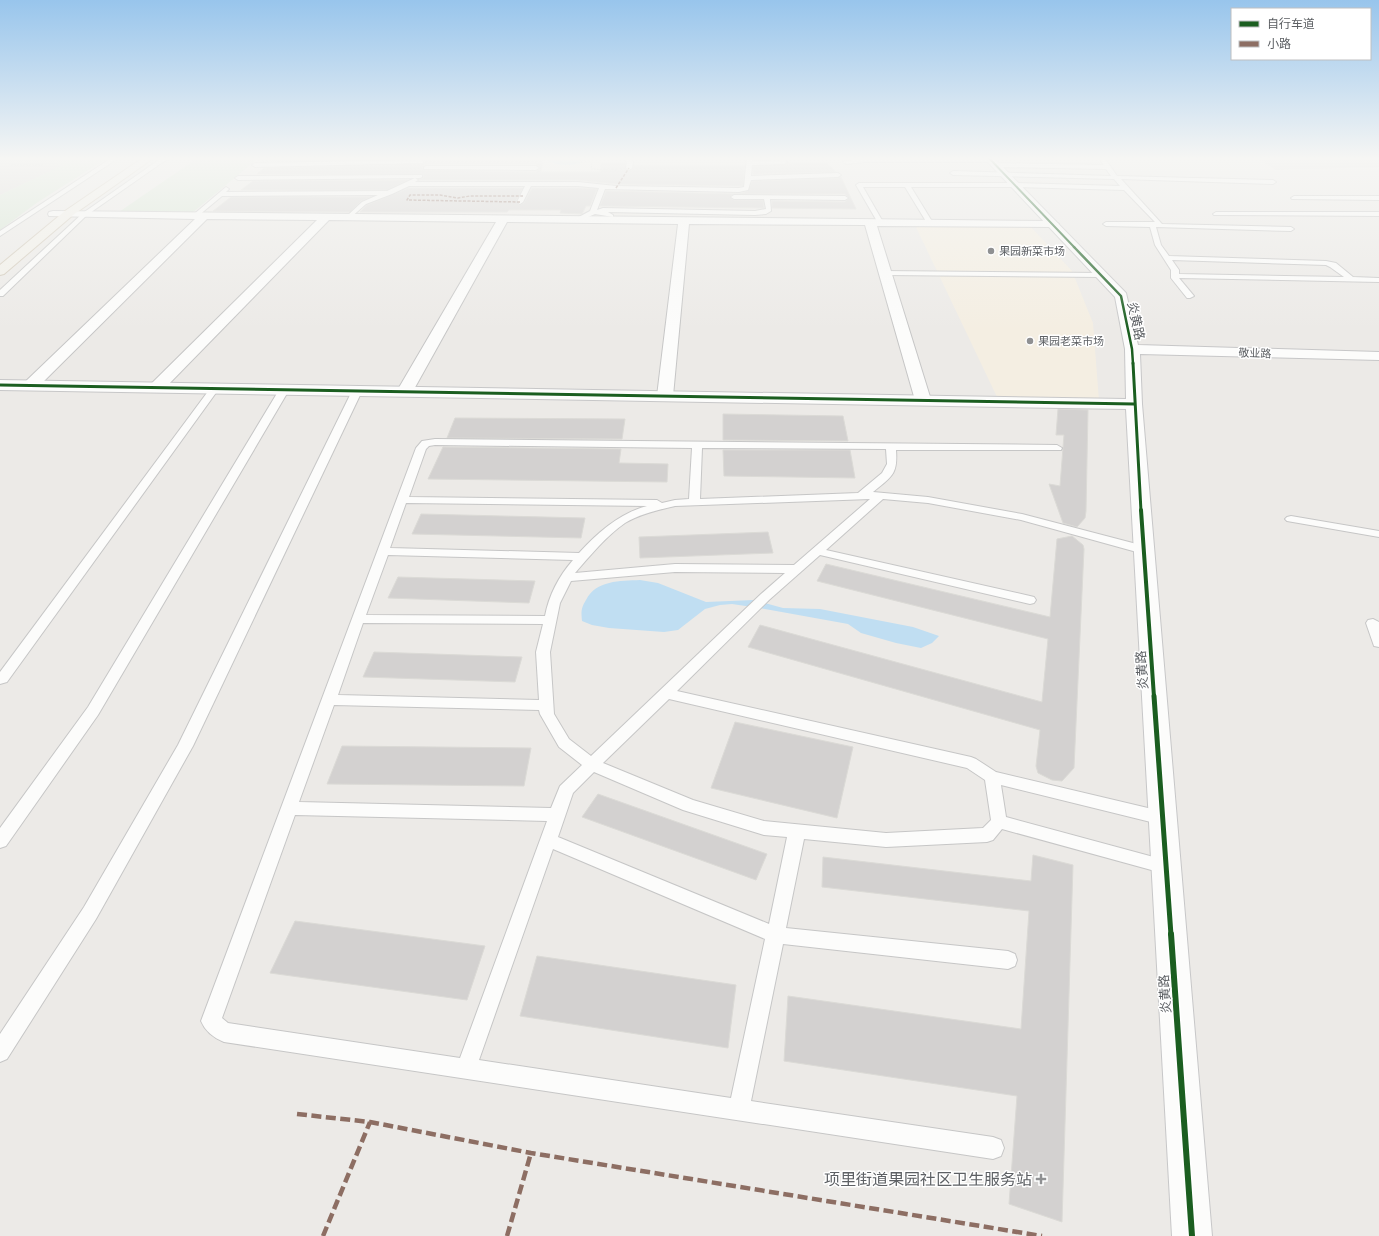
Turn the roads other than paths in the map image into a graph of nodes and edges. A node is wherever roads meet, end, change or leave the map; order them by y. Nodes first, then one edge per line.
1 (85, 214) edge
2 (28, 215) edge
3 (51, 215) edge
4 (67, 215) edge
5 (163, 215) edge
6 (200, 215) junction
7 (583, 215) edge
8 (610, 215) edge
9 (872, 215) edge
10 (925, 215) edge
11 (1044, 215) edge
12 (1151, 215) edge
13 (327, 216) junction
14 (349, 216) joint
15 (504, 218) junction
16 (579, 219) junction
17 (612, 219) junction
18 (684, 220) junction
19 (41, 222) dead end
20 (875, 222) junction
21 (930, 223) junction
22 (1053, 224) junction
23 (1106, 224) dead end
24 (1152, 225) junction
25 (1291, 229) dead end
26 (0, 234) edge
27 (1167, 258) junction
28 (0, 271) edge
29 (885, 273) junction
30 (1101, 275) junction
31 (1175, 276) junction
32 (1351, 279) junction
33 (1379, 280) edge
34 (0, 294) edge
35 (1190, 296) dead end
36 (1132, 349) junction
37 (1379, 356) edge
38 (0, 385) edge
39 (31, 385) junction
40 (157, 387) junction
41 (215, 388) junction
42 (284, 390) junction
43 (357, 391) junction
44 (404, 392) junction
45 (665, 396) junction
46 (923, 400) junction
47 (1134, 404) junction
48 (697, 445) junction
49 (890, 447) junction
50 (1057, 448) dead end
51 (881, 495) junction
52 (861, 496) junction
53 (402, 500) junction
54 (694, 502) junction
55 (675, 503) junction
56 (1291, 519) dead end
57 (1379, 534) edge
58 (1144, 550) junction
59 (383, 551) junction
60 (817, 551) junction
61 (582, 557) junction
62 (797, 570) junction
63 (566, 578) junction
64 (1030, 600) dead end
65 (358, 619) junction
66 (551, 620) junction
67 (1373, 624) dead end
68 (1379, 643) edge
69 (0, 679) edge
70 (666, 693) junction
71 (328, 700) junction
72 (546, 705) junction
73 (592, 765) junction
74 (992, 777) junction
75 (289, 808) junction
76 (557, 815) junction
77 (1163, 818) junction
78 (999, 822) junction
79 (797, 831) junction
80 (0, 840) edge
81 (548, 840) junction
82 (1166, 867) junction
83 (776, 935) junction
84 (1008, 960) dead end
85 (0, 1052) edge
86 (466, 1069) junction
87 (739, 1110) junction
88 (993, 1148) dead end
89 (1192, 1236) edge

1 - 34 lane
2 - 26 lane
3 - 19 main road
4 - 28 main road
5 - 6 street
6 - 13 street
6 - 39 street
7 - 16 lane
8 - 17 lane
9 - 20 lane
10 - 21 lane
11 - 22 street, 炎黄路
12 - 24 lane
13 - 14 street
13 - 40 street
14 - 15 street
15 - 16 street
15 - 44 street
16 - 17 street
17 - 18 street
18 - 20 street
18 - 45 street
20 - 21 street
20 - 29 street
21 - 22 street
22 - 30 street, 炎黄路
23 - 24 lane
24 - 25 lane
24 - 27 lane
27 - 31 lane
27 - 32 lane
29 - 30 lane
29 - 46 street
30 - 36 street, 炎黄路
31 - 32 lane
31 - 35 lane
32 - 33 lane
36 - 37 street, 敬业路
36 - 47 street, 炎黄路
38 - 39 street
39 - 40 street
40 - 41 street
41 - 42 street
41 - 69 lane
42 - 43 street
42 - 80 lane
43 - 44 street
43 - 85 lane
44 - 45 street
45 - 46 street
46 - 47 street
47 - 58 street, 炎黄路
48 - 49 lane
48 - 53 lane
48 - 54 lane
49 - 50 lane
49 - 52 lane
51 - 52 lane
51 - 58 lane
51 - 60 lane
52 - 54 lane
53 - 55 lane
53 - 59 lane
54 - 55 lane
55 - 61 lane
56 - 57 lane
58 - 77 street, 炎黄路
59 - 61 lane
59 - 65 lane
60 - 62 lane
60 - 64 lane
61 - 63 lane
62 - 63 lane
62 - 70 lane
63 - 66 lane
65 - 66 lane
65 - 71 lane
66 - 72 lane
67 - 68 lane
70 - 73 lane
70 - 74 lane
71 - 72 lane
71 - 75 lane
72 - 73 lane
73 - 76 lane
73 - 79 lane
74 - 77 lane
74 - 78 lane
75 - 76 lane
75 - 86 lane
76 - 81 lane
77 - 82 street, 炎黄路
78 - 79 lane
78 - 82 lane
79 - 83 lane
81 - 83 lane
81 - 86 lane
82 - 89 street, 炎黄路
83 - 84 lane
83 - 87 lane
86 - 87 lane
87 - 88 lane

